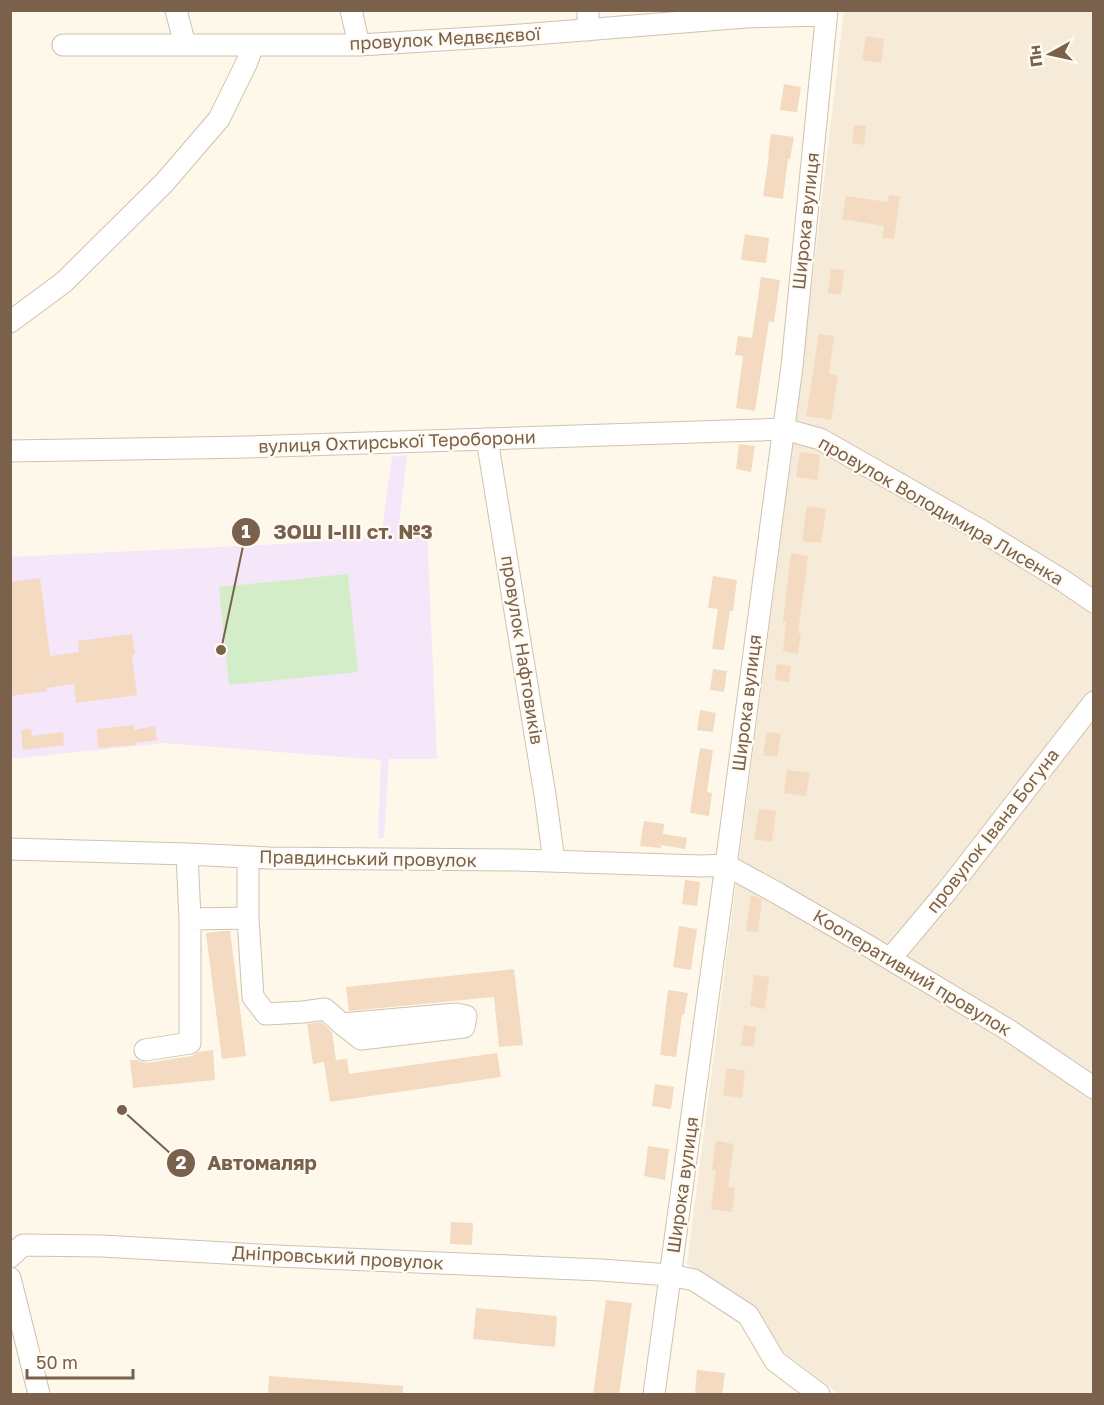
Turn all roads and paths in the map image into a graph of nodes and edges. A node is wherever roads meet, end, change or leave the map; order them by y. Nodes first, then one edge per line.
1 (176, 10) edge
2 (351, 10) edge
3 (827, 13) edge
4 (588, 20) edge
5 (63, 45) dead end
6 (185, 45) junction
7 (253, 45) junction
8 (359, 45) junction
9 (10, 322) edge
10 (784, 429) junction
11 (488, 439) junction
12 (10, 452) edge
13 (1094, 602) edge
14 (1094, 702) edge
15 (10, 849) edge
16 (187, 854) junction
17 (248, 857) junction
18 (554, 861) junction
19 (726, 866) junction
20 (248, 918) junction
21 (190, 919) junction
22 (890, 959) junction
23 (342, 1024) dead end
24 (145, 1050) dead end
25 (1094, 1088) edge
26 (10, 1257) edge
27 (670, 1275) junction
28 (10, 1278) edge
29 (39, 1395) edge
30 (654, 1395) edge
31 (819, 1395) edge

1 - 6 street
2 - 8 street
3 - 4 street, провулок Медвєдєвої
3 - 10 street, Широка вулиця
4 - 8 street, провулок Медвєдєвої
5 - 6 street, провулок Медвєдєвої
6 - 7 street, провулок Медвєдєвої
7 - 8 street, провулок Медвєдєвої
7 - 9 street
10 - 11 street, вулиця Охтирської Тероборони
10 - 13 street, провулок Володимира Лисенка
10 - 19 street, Широка вулиця
11 - 12 street, вулиця Охтирської Тероборони
11 - 18 street, провулок Нафтовиків
14 - 22 street, провулок Івана Богуна
15 - 16 street, Правдинський провулок
16 - 17 street, Правдинський провулок
16 - 21 street
17 - 18 street, Правдинський провулок
17 - 20 street
18 - 19 street, Правдинський провулок
19 - 22 street, Кооперативний провулок
19 - 27 street, Широка вулиця
20 - 21 street
20 - 23 street
21 - 24 street
22 - 25 street, Кооперативний провулок
26 - 27 street, Дніпровський провулок
27 - 30 street, Широка вулиця
27 - 31 street, Дніпровський провулок
28 - 29 street

